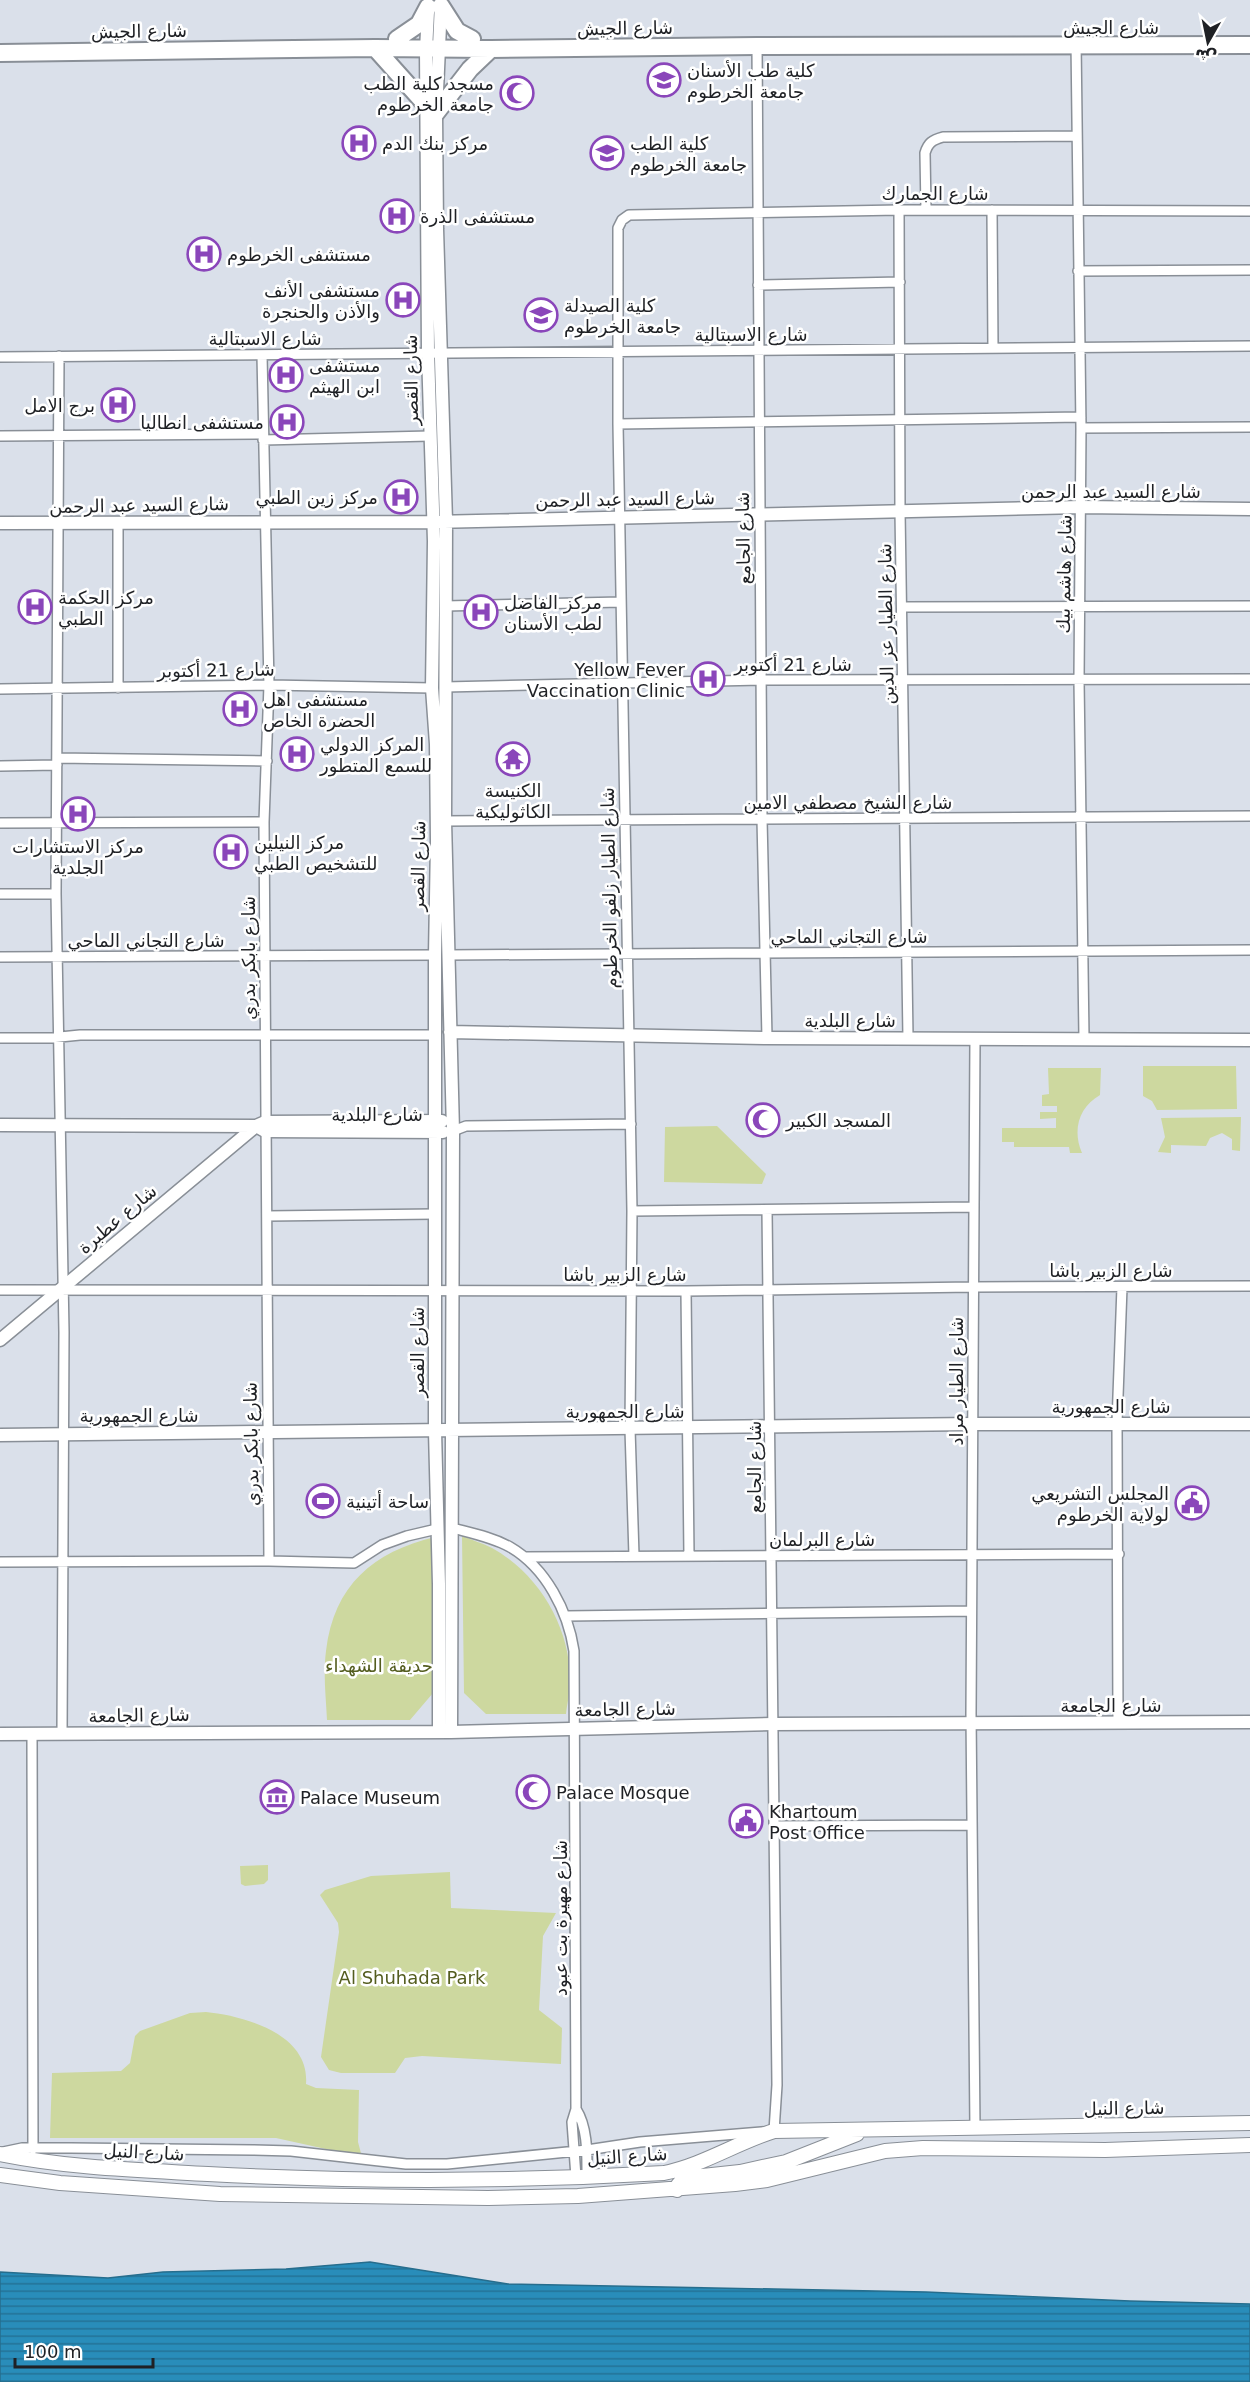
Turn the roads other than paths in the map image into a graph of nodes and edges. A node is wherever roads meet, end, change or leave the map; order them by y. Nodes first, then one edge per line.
1 (435, 3) edge
2 (1250, 36) edge
3 (397, 39) junction
4 (472, 39) junction
5 (757, 42) junction
6 (1076, 42) junction
7 (0, 43) edge
8 (432, 44) junction
9 (1250, 45) edge
10 (191, 46) junction
11 (96, 47) junction
12 (375, 48) junction
13 (491, 50) junction
14 (0, 53) edge
15 (431, 109) junction
16 (1077, 136) junction
17 (1077, 209) junction
18 (899, 210) junction
19 (926, 210) junction
20 (992, 210) junction
21 (1250, 211) edge
22 (758, 212) junction
23 (621, 220) joint
24 (1250, 270) edge
25 (1078, 271) junction
26 (900, 282) junction
27 (758, 285) junction
28 (1250, 346) edge
29 (993, 348) junction
30 (1079, 348) junction
31 (900, 349) junction
32 (758, 350) junction
33 (617, 352) junction
34 (434, 353) junction
35 (262, 355) junction
36 (59, 356) junction
37 (0, 357) edge
38 (1081, 417) junction
39 (759, 421) junction
40 (901, 421) junction
41 (618, 424) junction
42 (1250, 427) edge
43 (1081, 428) junction
44 (0, 436) edge
45 (58, 436) junction
46 (430, 436) junction
47 (263, 437) junction
48 (1081, 507) junction
49 (1250, 509) edge
50 (900, 511) junction
51 (759, 514) junction
52 (619, 516) junction
53 (264, 521) junction
54 (446, 521) junction
55 (433, 522) junction
56 (0, 523) edge
57 (118, 523) junction
58 (56, 524) junction
59 (621, 602) junction
60 (1080, 605) junction
61 (445, 606) junction
62 (1250, 606) edge
63 (902, 607) junction
64 (1250, 679) edge
65 (762, 680) junction
66 (903, 680) junction
67 (1079, 680) junction
68 (623, 684) junction
69 (269, 685) junction
70 (438, 687) junction
71 (118, 688) junction
72 (0, 689) edge
73 (57, 689) junction
74 (57, 761) junction
75 (267, 761) junction
76 (0, 766) edge
77 (1250, 816) edge
78 (1082, 817) junction
79 (905, 818) junction
80 (624, 819) junction
81 (762, 819) junction
82 (446, 820) junction
83 (264, 822) junction
84 (0, 823) edge
85 (57, 823) junction
86 (0, 894) edge
87 (56, 894) junction
88 (1250, 950) edge
89 (1084, 951) junction
90 (908, 952) junction
91 (766, 953) junction
92 (626, 954) junction
93 (441, 955) junction
94 (56, 956) junction
95 (265, 956) junction
96 (0, 957) edge
97 (450, 1032) junction
98 (266, 1034) junction
99 (435, 1035) junction
100 (628, 1035) junction
101 (59, 1037) junction
102 (0, 1038) edge
103 (767, 1038) junction
104 (908, 1038) junction
105 (1084, 1038) junction
106 (975, 1039) junction
107 (1250, 1040) edge
108 (631, 1124) junction
109 (0, 1125) edge
110 (59, 1125) junction
111 (262, 1126) junction
112 (436, 1126) junction
113 (452, 1126) junction
114 (974, 1206) junction
115 (767, 1210) junction
116 (632, 1212) junction
117 (435, 1214) junction
118 (267, 1216) junction
119 (1250, 1286) edge
120 (973, 1287) junction
121 (1122, 1287) junction
122 (62, 1289) junction
123 (267, 1289) junction
124 (0, 1290) edge
125 (436, 1290) junction
126 (453, 1290) junction
127 (632, 1290) junction
128 (686, 1291) junction
129 (766, 1291) junction
130 (0, 1340) edge
131 (1118, 1423) junction
132 (973, 1424) junction
133 (1250, 1424) edge
134 (771, 1427) junction
135 (630, 1429) junction
136 (687, 1429) junction
137 (435, 1431) junction
138 (451, 1431) junction
139 (268, 1432) junction
140 (63, 1434) junction
141 (0, 1436) edge
142 (452, 1528) junction
143 (437, 1529) junction
144 (1119, 1554) junction
145 (771, 1555) junction
146 (634, 1556) junction
147 (688, 1556) junction
148 (972, 1556) junction
149 (525, 1557) junction
150 (62, 1561) junction
151 (269, 1561) junction
152 (0, 1562) edge
153 (971, 1611) junction
154 (773, 1613) junction
155 (566, 1616) junction
156 (1250, 1722) edge
157 (1118, 1723) junction
158 (773, 1724) junction
159 (971, 1724) junction
160 (575, 1728) junction
161 (445, 1732) junction
162 (0, 1734) edge
163 (62, 1734) junction
164 (32, 1735) junction
165 (775, 1826) junction
166 (971, 1826) junction
167 (576, 2109) junction
168 (1250, 2122) edge
169 (1143, 2126) junction
170 (975, 2129) junction
171 (868, 2130) junction
172 (774, 2131) junction
173 (1250, 2145) edge
174 (1137, 2149) junction
175 (587, 2150) junction
176 (574, 2152) junction
177 (0, 2153) edge
178 (33, 2155) junction
179 (0, 2175) edge
180 (582, 2177) junction
181 (22, 2179) junction
182 (677, 2190) junction
183 (583, 2196) junction

1 - 3 highway
1 - 4 highway
1 - 8 main road, شارع القصر
2 - 6 highway, شارع الجيش
3 - 8 highway, شارع الجيش
3 - 10 highway, شارع الجيش
4 - 5 highway, شارع الجيش
4 - 8 highway, شارع الجيش
5 - 6 highway, شارع الجيش
5 - 13 highway, شارع الجيش
5 - 22 street, شارع الجامع
6 - 9 highway, شارع الجيش
6 - 16 street, شارع هاشم بيك
7 - 11 highway, شارع الجيش
8 - 12 highway, شارع الجيش
8 - 13 highway, شارع الجيش
8 - 15 main road, شارع القصر
10 - 11 highway, شارع الجيش
10 - 12 highway, شارع الجيش
11 - 14 highway, شارع الجيش
12 - 15 highway
13 - 15 highway
15 - 34 main road, شارع القصر
16 - 17 street, شارع هاشم بيك
16 - 19 street
17 - 20 street, شارع الجمارك
17 - 21 street, شارع الجمارك
17 - 25 street, شارع هاشم بيك
18 - 19 street, شارع الجمارك
18 - 22 street, شارع الجمارك
18 - 26 street, شارع الطيار عز الدين
19 - 20 street, شارع الجمارك
20 - 29 street
22 - 23 street, شارع الجمارك
22 - 27 street, شارع الجامع
23 - 33 street, شارع الطيار زلفو الخرطوم
24 - 25 street
25 - 30 street, شارع هاشم بيك
26 - 27 street
26 - 31 street, شارع الطيار عز الدين
27 - 32 street, شارع الجامع
28 - 30 street, شارع الاسبتالية
29 - 30 street, شارع الاسبتالية
29 - 31 street, شارع الاسبتالية
30 - 38 street, شارع هاشم بيك
31 - 32 street, شارع الاسبتالية
31 - 40 street, شارع الطيار عز الدين
32 - 33 street, شارع الاسبتالية
32 - 39 street, شارع الجامع
33 - 34 street, شارع الاسبتالية
33 - 41 street, شارع الطيار زلفو الخرطوم
34 - 35 street, شارع الاسبتالية
34 - 46 main road, شارع القصر
34 - 54 main road, شارع القصر
35 - 36 street, شارع الاسبتالية
35 - 47 street, شارع بابكر بدري
36 - 37 street, شارع الاسبتالية
36 - 45 street
38 - 40 street
38 - 43 street, شارع هاشم بيك
39 - 40 street
39 - 41 street
39 - 51 street, شارع الجامع
40 - 50 street, شارع الطيار عز الدين
41 - 52 street, شارع الطيار زلفو الخرطوم
42 - 43 street
43 - 48 street, شارع هاشم بيك
44 - 45 street
45 - 47 street
45 - 58 street
46 - 47 street
46 - 55 main road, شارع القصر
47 - 53 street, شارع بابكر بدري
48 - 49 main road, شارع السيد عبد الرحمن
48 - 50 main road, شارع السيد عبد الرحمن
48 - 60 street, شارع هاشم بيك
50 - 51 main road, شارع السيد عبد الرحمن
50 - 63 street, شارع الطيار عز الدين
51 - 52 main road, شارع السيد عبد الرحمن
51 - 65 street, شارع الجامع
52 - 54 main road, شارع السيد عبد الرحمن
52 - 59 street, شارع الطيار زلفو الخرطوم
53 - 55 main road, شارع السيد عبد الرحمن
53 - 57 main road, شارع السيد عبد الرحمن
53 - 69 street, شارع بابكر بدري
54 - 55 main road, شارع السيد عبد الرحمن
54 - 61 main road, شارع القصر
55 - 70 main road, شارع القصر
56 - 58 main road, شارع السيد عبد الرحمن
57 - 58 main road, شارع السيد عبد الرحمن
57 - 71 street
58 - 73 street
59 - 61 street
59 - 68 street, شارع الطيار زلفو الخرطوم
60 - 62 street
60 - 63 street
60 - 67 street, شارع هاشم بيك
61 - 70 main road, شارع القصر
63 - 66 street, شارع الطيار عز الدين
64 - 67 street, شارع 21 أكتوبر
65 - 66 street, شارع 21 أكتوبر
65 - 68 street, شارع 21 أكتوبر
65 - 81 street, شارع الجامع
66 - 67 street, شارع 21 أكتوبر
66 - 79 street, شارع الطيار عز الدين
67 - 78 street, شارع هاشم بيك
68 - 70 street, شارع 21 أكتوبر
68 - 80 street, شارع الطيار زلفو الخرطوم
69 - 70 street, شارع 21 أكتوبر
69 - 71 street, شارع 21 أكتوبر
69 - 75 street, شارع بابكر بدري
70 - 82 main road, شارع القصر
70 - 93 main road, شارع القصر
71 - 73 street, شارع 21 أكتوبر
72 - 73 street, شارع 21 أكتوبر
73 - 74 street
74 - 75 street
74 - 76 street
74 - 85 street
75 - 83 street, شارع بابكر بدري
77 - 78 street, شارع الشيخ مصطفي الامين
78 - 79 street, شارع الشيخ مصطفي الامين
78 - 89 street, شارع هاشم بيك
79 - 81 street, شارع الشيخ مصطفي الامين
79 - 90 street, شارع الطيار عز الدين
80 - 81 street, شارع الشيخ مصطفي الامين
80 - 82 street, شارع الشيخ مصطفي الامين
80 - 92 street, شارع الطيار زلفو الخرطوم
81 - 91 street, شارع الجامع
82 - 93 main road, شارع القصر
83 - 85 street
83 - 95 street, شارع بابكر بدري
84 - 85 street
85 - 87 street
86 - 87 street
87 - 94 street
88 - 89 street, شارع التجاني الماحي
89 - 90 street, شارع التجاني الماحي
89 - 105 street, شارع هاشم بيك
90 - 91 street, شارع التجاني الماحي
90 - 104 street, شارع الطيار عز الدين
91 - 92 street, شارع التجاني الماحي
91 - 103 street, شارع الجامع
92 - 93 street, شارع التجاني الماحي
92 - 100 street, شارع الطيار زلفو الخرطوم
93 - 95 street, شارع التجاني الماحي
93 - 97 main road, شارع القصر
93 - 99 main road, شارع القصر
94 - 95 street, شارع التجاني الماحي
94 - 96 street, شارع التجاني الماحي
94 - 101 street
95 - 98 street, شارع بابكر بدري
97 - 100 main road, شارع البلدية
97 - 113 main road, شارع القصر
98 - 99 street
98 - 101 street
98 - 111 street, شارع بابكر بدري
99 - 112 main road, شارع القصر
100 - 103 main road, شارع البلدية
100 - 108 street, شارع الطيار زلفو الخرطوم
101 - 102 street
101 - 110 street
103 - 104 main road, شارع البلدية
104 - 106 main road, شارع البلدية
105 - 106 main road, شارع البلدية
105 - 107 main road, شارع البلدية
106 - 114 street, شارع الطيار مراد
108 - 113 street, شارع البلدية
108 - 116 street, شارع الطيار زلفو الخرطوم
109 - 110 main road, شارع البلدية
110 - 111 main road, شارع البلدية
110 - 122 street
111 - 112 main road, شارع البلدية
111 - 118 street, شارع بابكر بدري
111 - 122 main road, شارع عطبرة
112 - 113 main road, شارع البلدية
112 - 117 main road, شارع القصر
113 - 126 main road, شارع القصر
114 - 115 street
114 - 120 street, شارع الطيار مراد
115 - 116 street
115 - 129 street, شارع الجامع
116 - 127 street, شارع الطيار زلفو الخرطوم
117 - 118 street
117 - 125 main road, شارع القصر
118 - 123 street, شارع بابكر بدري
119 - 121 street, شارع الزبير باشا
120 - 121 street, شارع الزبير باشا
120 - 129 street, شارع الزبير باشا
120 - 132 street, شارع الطيار مراد
121 - 131 street
122 - 123 street, شارع الزبير باشا
122 - 124 street, شارع الزبير باشا
122 - 130 main road, شارع عطبرة
122 - 140 street
123 - 125 street, شارع الزبير باشا
123 - 139 street, شارع بابكر بدري
125 - 126 street, شارع الزبير باشا
125 - 137 main road, شارع القصر
126 - 127 street, شارع الزبير باشا
126 - 138 main road, شارع القصر
127 - 128 street, شارع الزبير باشا
127 - 135 street, شارع الطيار زلفو الخرطوم
128 - 129 street, شارع الزبير باشا
128 - 136 street
129 - 134 street, شارع الجامع
131 - 132 main road, شارع الجمهورية
131 - 133 main road, شارع الجمهورية
131 - 144 street
132 - 134 main road, شارع الجمهورية
132 - 148 street, شارع الطيار مراد
134 - 136 main road, شارع الجمهورية
134 - 145 street, شارع الجامع
135 - 136 main road, شارع الجمهورية
135 - 138 main road, شارع الجمهورية
135 - 146 street, شارع الطيار زلفو الخرطوم
136 - 147 street
137 - 138 main road, شارع الجمهورية
137 - 139 main road, شارع الجمهورية
137 - 143 main road, شارع القصر
138 - 142 main road, شارع القصر
139 - 140 main road, شارع الجمهورية
139 - 151 street, شارع بابكر بدري
140 - 141 main road, شارع الجمهورية
140 - 150 street
142 - 149 street
142 - 161 main road, شارع القصر
143 - 151 street
143 - 161 main road, شارع القصر
144 - 148 street, شارع البرلمان
144 - 157 street
145 - 147 street, شارع البرلمان
145 - 148 street, شارع البرلمان
145 - 154 street, شارع الجامع
146 - 147 street, شارع البرلمان
146 - 149 street, شارع البرلمان
148 - 153 street, شارع الطيار مراد
149 - 155 street, شارع مهيرة بت عبود
150 - 151 street
150 - 152 street
150 - 163 street
153 - 154 street
153 - 159 street, شارع الطيار مراد
154 - 155 street
154 - 158 street, شارع الجامع
155 - 160 street, شارع مهيرة بت عبود
156 - 157 main road, شارع الجامعة
157 - 159 main road, شارع الجامعة
158 - 159 main road, شارع الجامعة
158 - 160 main road, شارع الجامعة
158 - 165 street, شارع الجامع
159 - 166 street, شارع الطيار مراد
160 - 161 main road, شارع الجامعة
160 - 167 street, شارع مهيرة بت عبود
161 - 163 main road, شارع الجامعة
162 - 164 main road, شارع الجامعة
163 - 164 main road, شارع الجامعة
164 - 178 street
165 - 166 street
165 - 172 street, شارع الجامع
166 - 170 street, شارع الطيار مراد
167 - 175 street
167 - 176 street
168 - 169 main road, شارع النيل
169 - 170 main road, شارع النيل
169 - 174 main road
170 - 171 main road, شارع النيل
171 - 172 main road, شارع النيل
171 - 182 main road
172 - 175 street
172 - 180 main road, شارع النيل
173 - 174 main road, شارع النيل
174 - 182 main road, شارع النيل
175 - 176 street
175 - 180 street
176 - 178 street
176 - 180 street
177 - 178 main road, شارع النيل
178 - 180 main road, شارع النيل
178 - 181 main road
179 - 181 main road, شارع النيل
180 - 183 main road
181 - 183 main road, شارع النيل
182 - 183 main road, شارع النيل

